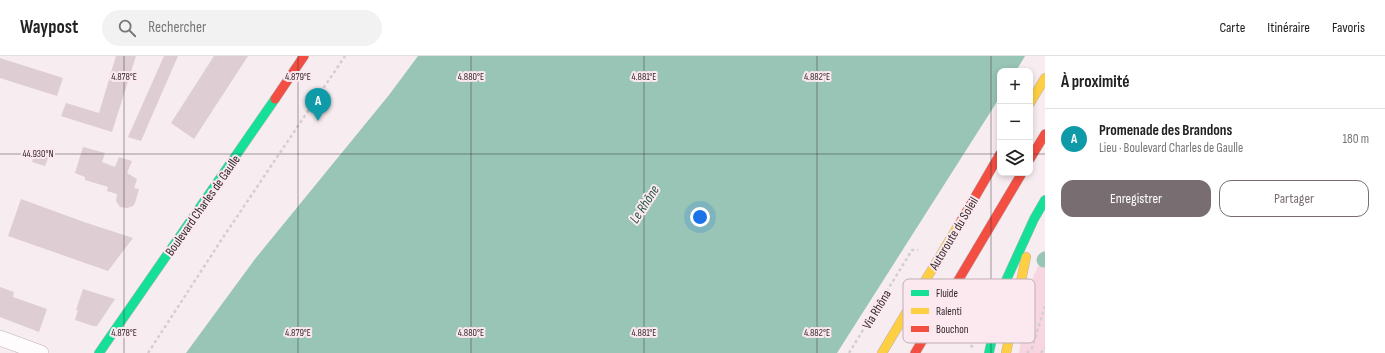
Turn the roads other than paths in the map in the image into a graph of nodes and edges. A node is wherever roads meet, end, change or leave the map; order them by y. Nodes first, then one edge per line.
1 (304, 56) edge
2 (1045, 78) edge
3 (1033, 98) edge
4 (1045, 134) edge
5 (1033, 154) edge
6 (997, 159) edge
7 (1020, 176) edge
8 (1045, 200) edge
9 (1034, 219) junction
10 (926, 279) edge
11 (959, 279) edge
12 (1007, 279) edge
13 (1021, 279) edge
14 (903, 318) edge
15 (0, 338) edge
16 (921, 343) edge
17 (991, 343) edge
18 (1008, 343) edge
19 (40, 353) edge
20 (99, 353) edge
21 (882, 353) edge
22 (915, 353) edge
23 (989, 353) edge
24 (1006, 353) edge

1 - 20 main road, Boulevard Charles de Gaulle
2 - 3 main road
4 - 5 main road
6 - 10 main road, Autoroute du Soleil
7 - 11 main road
8 - 9 main road
9 - 12 main road
9 - 13 main road
14 - 21 main road, Autoroute du Soleil
15 - 19 street
16 - 22 main road
17 - 23 main road
18 - 24 main road

